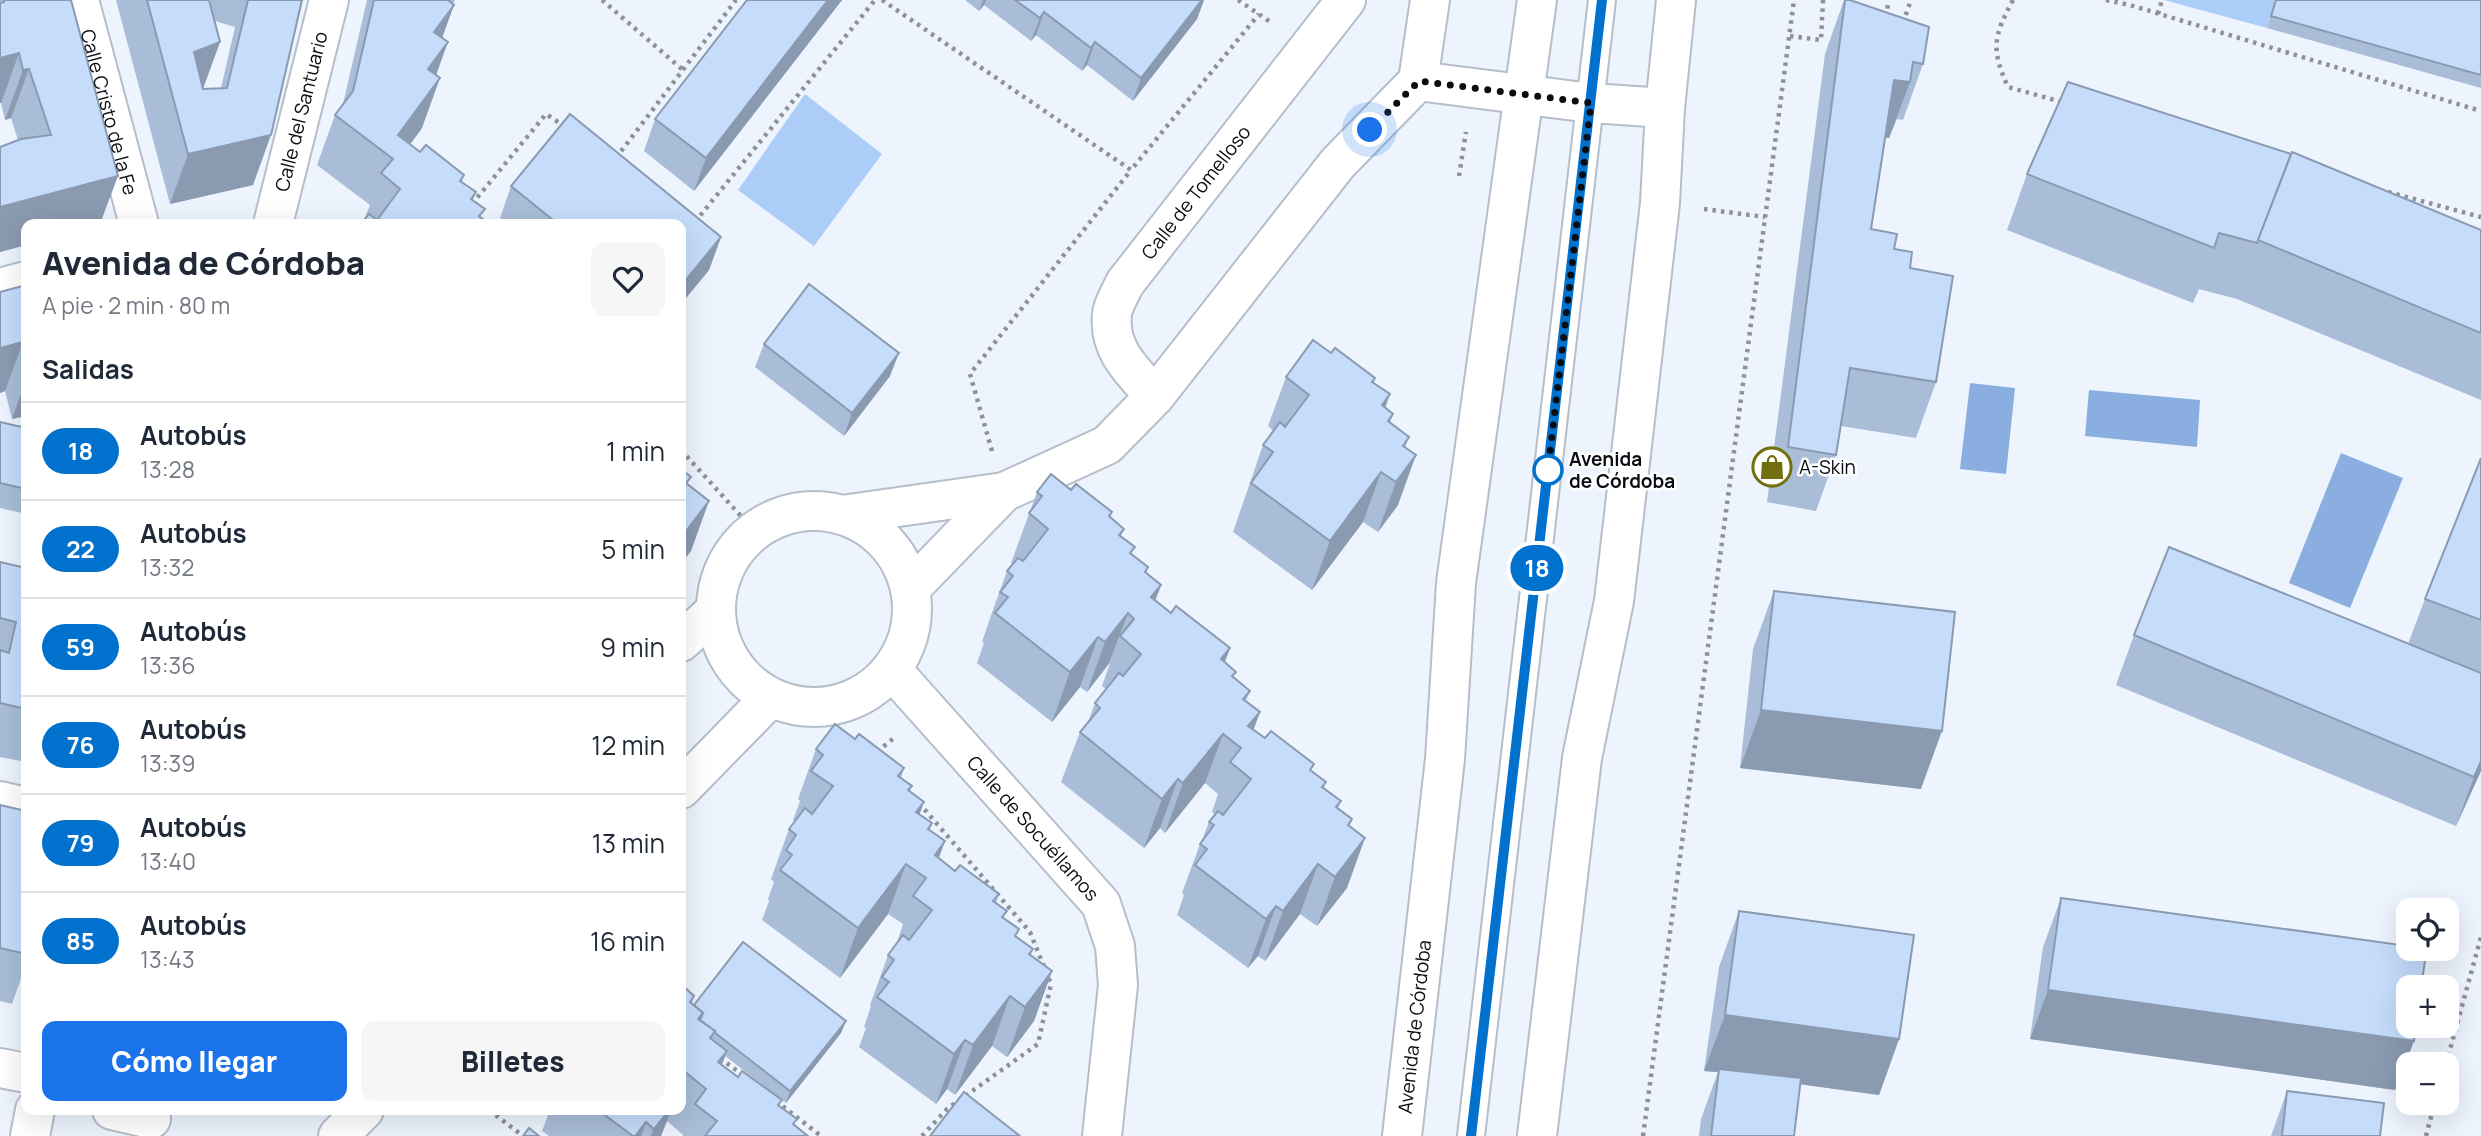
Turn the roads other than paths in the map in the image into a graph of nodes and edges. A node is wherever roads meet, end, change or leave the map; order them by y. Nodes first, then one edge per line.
1 (79, 0) edge
2 (329, 0) edge
3 (1346, 0) edge
4 (1430, 0) edge
5 (1537, 0) edge
6 (1602, 0) edge
7 (1676, 0) edge
8 (1419, 81) junction
9 (1525, 95) junction
10 (1591, 103) junction
11 (1665, 108) junction
12 (138, 219) edge
13 (273, 219) edge
14 (21, 282) edge
15 (0, 288) edge
16 (1155, 396) junction
17 (1004, 492) junction
18 (842, 515) junction
19 (911, 590) junction
20 (715, 611) junction
21 (686, 637) edge
22 (892, 670) junction
23 (771, 698) junction
24 (686, 784) edge
25 (0, 801) edge
26 (21, 806) edge
27 (0, 1068) edge
28 (21, 1072) edge
29 (34, 1115) edge
30 (128, 1115) edge
31 (359, 1115) edge
32 (148, 1121) edge
33 (30, 1136) edge
34 (338, 1136) edge
35 (1102, 1136) edge
36 (1402, 1136) edge
37 (1471, 1136) edge
38 (1537, 1136) edge

1 - 12 street, Calle Cristo de la Fe
2 - 13 street, Calle del Santuario
3 - 16 street, Calle de Tomelloso
4 - 8 street
5 - 9 street, Avenida de Córdoba
6 - 10 lane
7 - 11 street
8 - 9 street
8 - 16 street
9 - 10 street
9 - 36 street, Avenida de Córdoba
10 - 11 street
10 - 37 lane
11 - 38 street
14 - 15 street
16 - 17 street
17 - 18 street
17 - 19 street
18 - 19 street
18 - 20 street
19 - 22 street
20 - 21 street
20 - 23 street
22 - 23 street
22 - 35 street, Calle de Socuéllamos
23 - 24 street
25 - 26 street
27 - 28 street
29 - 33 street
30 - 32 street
31 - 34 street

